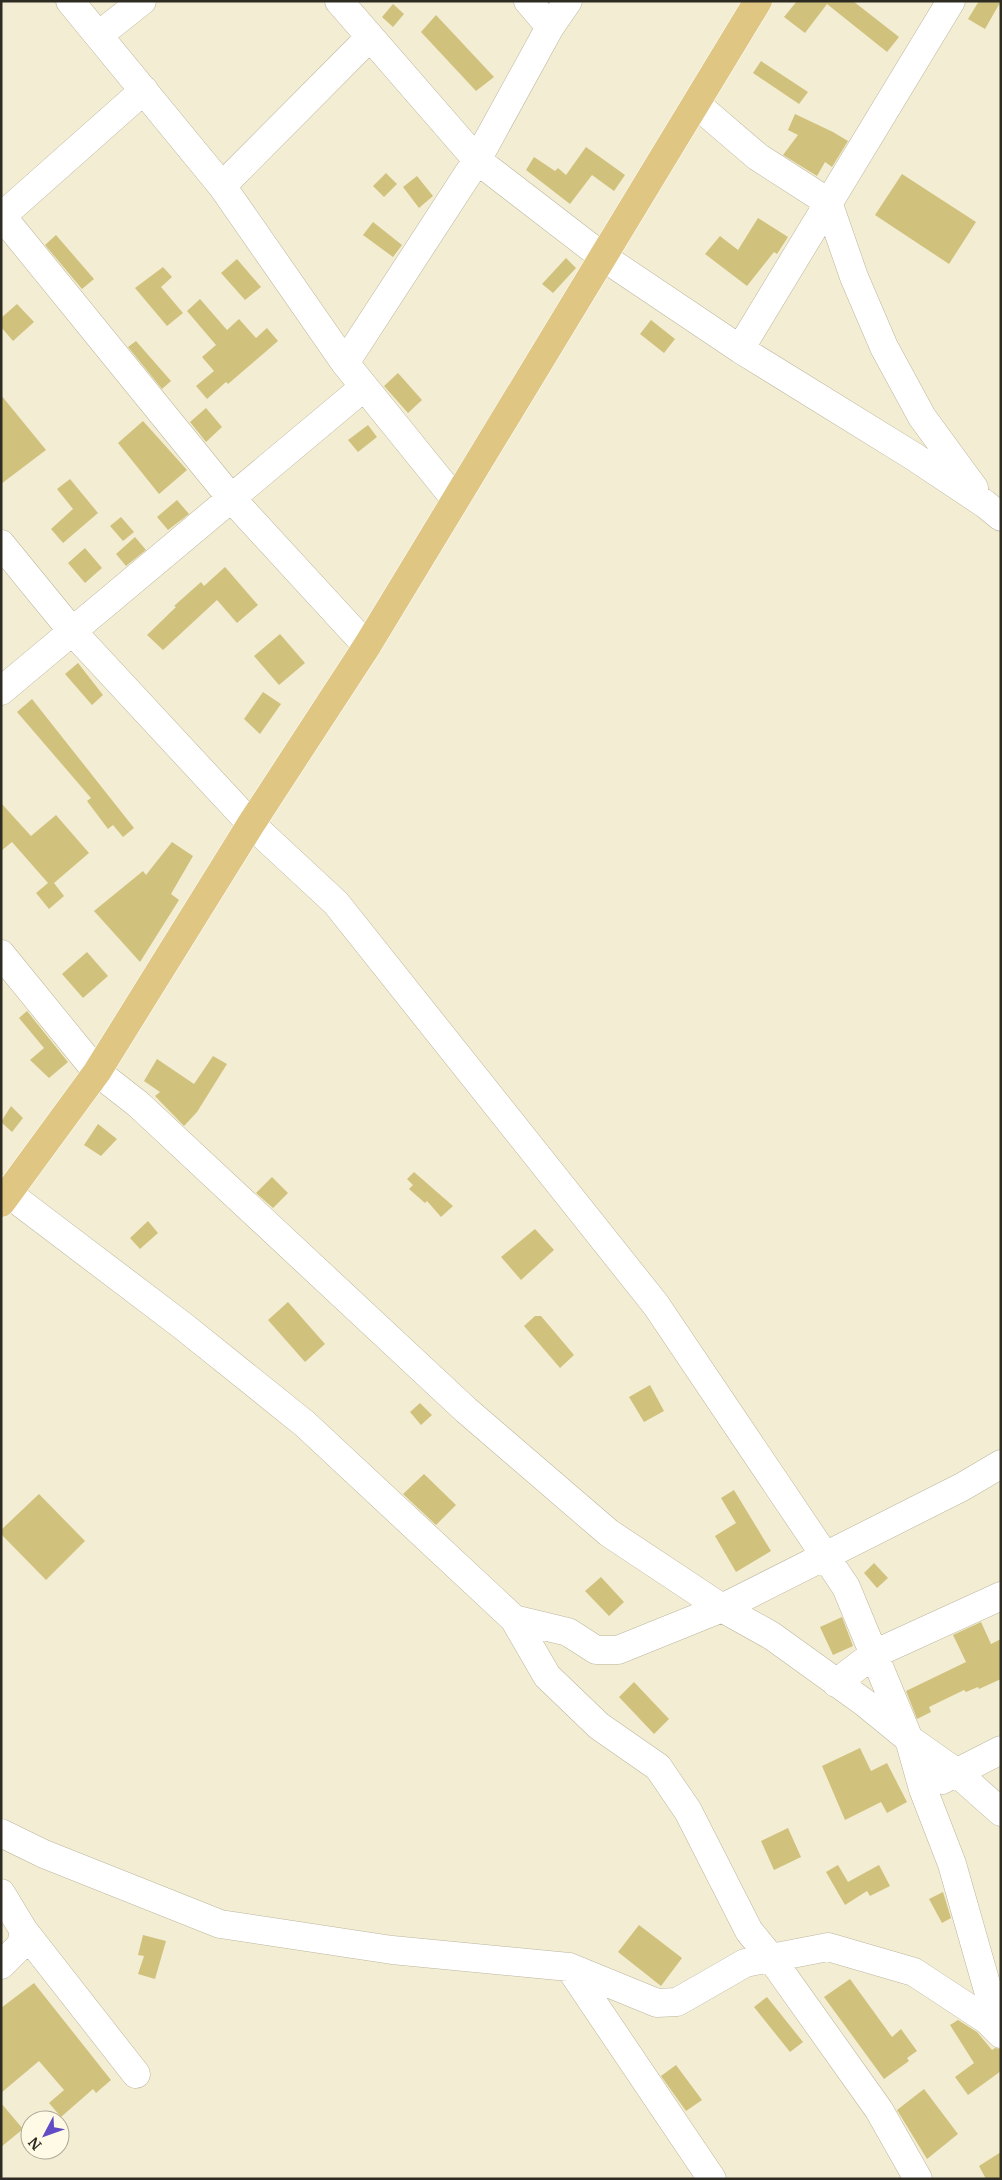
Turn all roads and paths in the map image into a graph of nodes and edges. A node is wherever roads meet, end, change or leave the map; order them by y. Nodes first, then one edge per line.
1 (70, 1) edge
2 (142, 1) edge
3 (339, 1) edge
4 (528, 1) edge
5 (568, 1) edge
6 (758, 1) edge
7 (951, 1) edge
8 (550, 27) junction
9 (99, 35) junction
10 (370, 37) junction
11 (144, 90) junction
12 (696, 104) junction
13 (477, 160) junction
14 (222, 186) junction
15 (828, 202) junction
16 (2, 215) edge
17 (603, 257) junction
18 (740, 349) junction
19 (345, 364) junction
20 (364, 387) junction
21 (231, 498) junction
22 (455, 499) junction
23 (993, 510) edge
24 (1, 544) edge
25 (72, 631) junction
26 (367, 646) junction
27 (1, 691) edge
28 (251, 824) junction
29 (2, 956) edge
30 (97, 1072) junction
31 (3, 1194) edge
32 (1001, 1464) edge
33 (825, 1555) junction
34 (1001, 1596) edge
35 (722, 1608) junction
36 (514, 1619) junction
37 (874, 1654) junction
38 (836, 1683) junction
39 (908, 1740) junction
40 (1001, 1750) edge
41 (956, 1772) junction
42 (923, 1789) junction
43 (1001, 1812) edge
44 (1, 1833) edge
45 (1, 1893) edge
46 (24, 1931) junction
47 (771, 1958) junction
48 (1, 1965) edge
49 (569, 1967) junction
50 (1001, 2016) edge
51 (1001, 2034) edge
52 (136, 2074) dead end
53 (712, 2179) edge
54 (918, 2179) edge

1 - 9 street
2 - 9 street
3 - 10 street
4 - 8 street
5 - 8 street
6 - 12 main road
7 - 15 street
8 - 13 street
9 - 11 street
10 - 13 street
10 - 14 street
11 - 14 street
11 - 16 street
12 - 15 street
12 - 17 main road
13 - 17 street
13 - 19 street
14 - 19 street
15 - 18 street
15 - 23 street
16 - 21 street
17 - 18 street
17 - 22 main road
18 - 23 street
19 - 20 street
20 - 21 street
20 - 22 street
21 - 25 street
21 - 26 street
22 - 26 main road
24 - 25 street
25 - 27 street
25 - 28 street
26 - 28 main road
28 - 30 main road
28 - 33 street
29 - 30 street
30 - 31 main road
30 - 35 street
31 - 36 street
32 - 33 street
33 - 35 street
33 - 37 street
34 - 37 street
35 - 36 street
35 - 38 street
36 - 47 street
37 - 38 street
37 - 39 street
38 - 39 street
39 - 41 street
39 - 42 street
40 - 41 street
41 - 42 street
41 - 43 street
42 - 50 street
44 - 49 street
45 - 46 street
46 - 48 street
46 - 52 street
47 - 49 street
47 - 51 street
47 - 54 street
49 - 53 street

